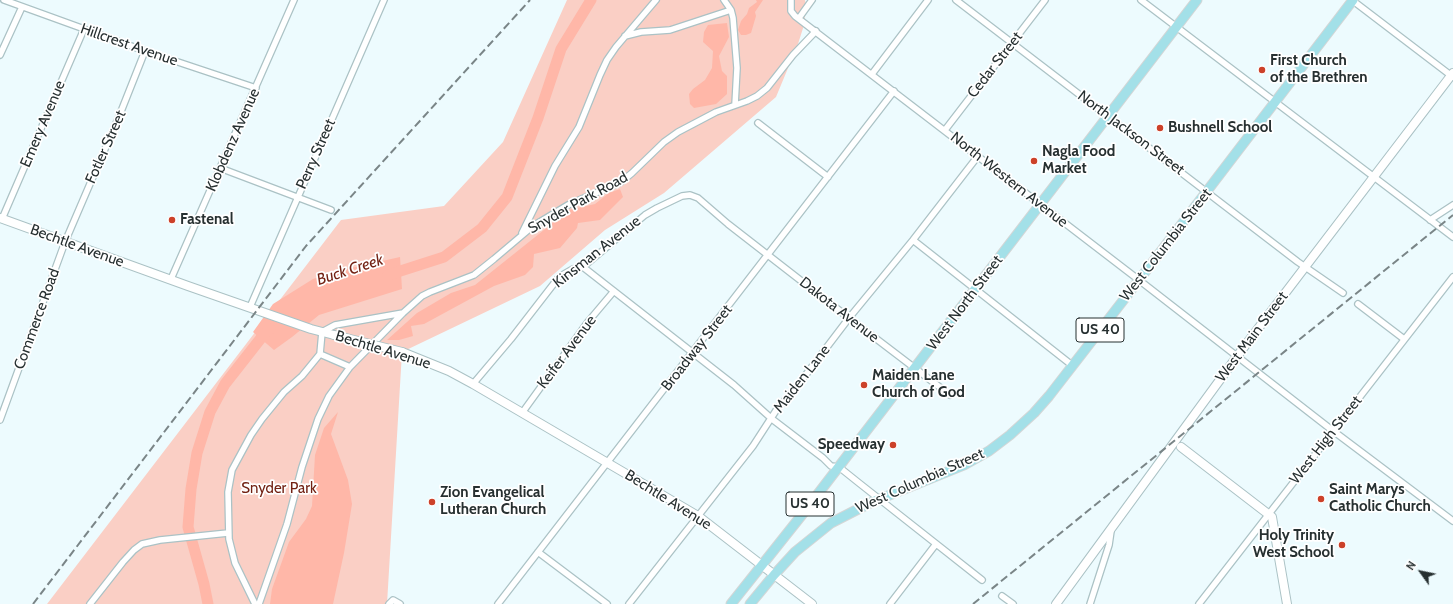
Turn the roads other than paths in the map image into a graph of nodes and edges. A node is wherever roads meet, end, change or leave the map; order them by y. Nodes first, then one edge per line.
1 (4, 0) edge
2 (294, 0) edge
3 (384, 0) edge
4 (656, 0) edge
5 (724, 0) edge
6 (790, 0) edge
7 (812, 0) edge
8 (928, 0) edge
9 (956, 0) edge
10 (1045, 0) edge
11 (1141, 0) edge
12 (1197, 0) edge
13 (1353, 0) edge
14 (22, 7) junction
15 (731, 10) junction
16 (798, 18) junction
17 (1176, 27) junction
18 (84, 29) junction
19 (816, 32) junction
20 (625, 36) junction
21 (1012, 43) junction
22 (145, 51) junction
23 (0, 55) edge
24 (872, 74) junction
25 (1452, 75) edge
26 (256, 88) junction
27 (894, 91) junction
28 (1275, 102) junction
29 (735, 105) junction
30 (1108, 116) junction
31 (758, 123) dead end
32 (945, 130) junction
33 (978, 156) junction
34 (220, 168) junction
35 (828, 177) junction
36 (1373, 177) junction
37 (1207, 191) junction
38 (297, 197) junction
39 (1040, 204) junction
40 (1452, 206) edge
41 (331, 210) dead end
42 (1, 219) edge
43 (1430, 220) junction
44 (728, 224) joint
45 (519, 237) junction
46 (1453, 237) edge
47 (913, 240) junction
48 (65, 242) junction
49 (768, 255) junction
50 (1305, 266) junction
51 (583, 267) junction
52 (1453, 277) edge
53 (171, 279) junction
54 (1139, 280) junction
55 (976, 289) junction
56 (614, 291) junction
57 (1343, 294) dead end
58 (1358, 304) dead end
59 (250, 308) junction
60 (403, 313) junction
61 (849, 318) junction
62 (322, 332) junction
63 (1404, 339) junction
64 (693, 353) junction
65 (320, 354) junction
66 (1237, 356) junction
67 (1073, 366) junction
68 (350, 367) junction
69 (915, 368) junction
70 (473, 384) junction
71 (950, 395) dead end
72 (522, 413) junction
73 (772, 419) junction
74 (0, 420) edge
75 (1333, 430) junction
76 (1181, 447) dead end
77 (608, 464) junction
78 (839, 467) junction
79 (880, 499) junction
80 (1268, 514) junction
81 (698, 516) junction
82 (1453, 521) edge
83 (1112, 526) junction
84 (228, 533) junction
85 (936, 544) junction
86 (538, 552) junction
87 (762, 564) junction
88 (774, 575) junction
89 (982, 580) dead end
90 (1002, 596) dead end
91 (90, 604) edge
92 (255, 604) edge
93 (259, 604) edge
94 (389, 604) edge
95 (400, 604) edge
96 (498, 604) edge
97 (607, 604) edge
98 (629, 604) edge
99 (731, 604) edge
100 (750, 604) edge
101 (812, 604) edge
102 (890, 604) edge
103 (1013, 604) edge
104 (1056, 604) edge
105 (1090, 604) edge
106 (1199, 604) edge
107 (1287, 604) edge

1 - 14 street, Hillcrest Avenue
2 - 26 street, Klobdenz Avenue
3 - 38 street, Perry Street
4 - 20 street, Snyder Park Road
5 - 15 street
6 - 16 street, North Western Avenue
7 - 16 street
8 - 24 street
9 - 21 street, North Jackson Street
10 - 21 street, Cedar Street
11 - 17 street
12 - 17 main road, West North Street / US 40
13 - 25 street
13 - 28 main road, West Columbia Street / US 40
14 - 18 street, Hillcrest Avenue
14 - 23 street
15 - 20 street
15 - 29 street
16 - 19 street, North Western Avenue
17 - 28 street
17 - 30 main road, West North Street / US 40
18 - 22 street, Hillcrest Avenue
18 - 42 street, Emery Avenue
19 - 24 street, North Western Avenue
19 - 29 street, Snyder Park Road
20 - 45 street, Snyder Park Road
21 - 30 street, North Jackson Street
21 - 32 street, Cedar Street
22 - 26 street, Hillcrest Avenue
22 - 48 street, Fotler Street
24 - 27 street, North Western Avenue
25 - 36 main road, West Main Street
26 - 34 street, Klobdenz Avenue
27 - 32 street, North Western Avenue
27 - 35 street, Broadway Street
28 - 36 street
28 - 37 main road, West Columbia Street / US 40
29 - 45 street, Snyder Park Road
30 - 37 street, North Jackson Street
30 - 39 main road, West North Street / US 40
31 - 35 street
32 - 33 street, North Western Avenue
33 - 39 street, North Western Avenue
33 - 47 street, Maiden Lane
34 - 38 street
34 - 53 street, Klobdenz Avenue
35 - 49 street, Broadway Street
36 - 43 street
36 - 50 main road, West Main Street
37 - 50 street, North Jackson Street
37 - 54 main road, West Columbia Street / US 40
38 - 41 street
38 - 59 street, Perry Street
39 - 54 street, North Western Avenue
39 - 55 main road, West North Street / US 40
40 - 43 street
42 - 48 main road, Bechtle Avenue
43 - 46 street
44 - 49 street, Dakota Avenue
44 - 51 street, Kinsman Avenue
45 - 60 street, Snyder Park Road
47 - 55 street
47 - 61 street, Maiden Lane
48 - 53 main road, Bechtle Avenue
48 - 74 street, Commerce Road
49 - 61 street, Dakota Avenue
49 - 64 street, Broadway Street
50 - 57 street, North Jackson Street
50 - 66 main road, West Main Street
51 - 56 street
51 - 70 street, Kinsman Avenue
52 - 63 street, West High Street
53 - 59 main road, Bechtle Avenue
54 - 66 street, North Western Avenue
54 - 67 main road, West Columbia Street / US 40
55 - 67 street
55 - 69 main road, West North Street / US 40
56 - 64 street
56 - 72 street, Keifer Avenue
58 - 63 street
59 - 62 main road, Bechtle Avenue
60 - 62 street
60 - 68 street, Snyder Park Road
61 - 69 street, Dakota Avenue
61 - 73 street, Maiden Lane
62 - 65 street
62 - 70 main road, Bechtle Avenue, bridge
63 - 75 street, West High Street
64 - 73 street
64 - 77 street, Broadway Street
65 - 68 street
65 - 84 street
66 - 75 street, North Western Avenue
66 - 83 main road, West Main Street
67 - 79 main road, West Columbia Street / US 40
68 - 93 street, Snyder Park Road
69 - 71 street, Dakota Avenue
69 - 78 main road, West North Street / US 40
70 - 72 main road, Bechtle Avenue
72 - 77 main road, Bechtle Avenue
73 - 78 street
73 - 81 street, Maiden Lane
75 - 80 street, West High Street
75 - 82 street, North Western Avenue
76 - 80 main road
77 - 81 main road, Bechtle Avenue
77 - 86 street, Broadway Street
78 - 79 street
78 - 87 main road, West North Street / US 40
79 - 85 street
79 - 88 main road, West Columbia Street / US 40
80 - 106 street, West High Street
80 - 107 main road
81 - 87 main road, Bechtle Avenue
81 - 98 street, Maiden Lane
83 - 104 main road, West Main Street
83 - 105 street
84 - 91 street
84 - 92 street
85 - 89 street
85 - 102 street
86 - 96 street, Broadway Street
86 - 97 street
87 - 88 main road, Bechtle Avenue
87 - 99 main road, West North Street / US 40
88 - 100 main road, US 40
88 - 101 main road, Bechtle Avenue
90 - 103 street
94 - 95 street

